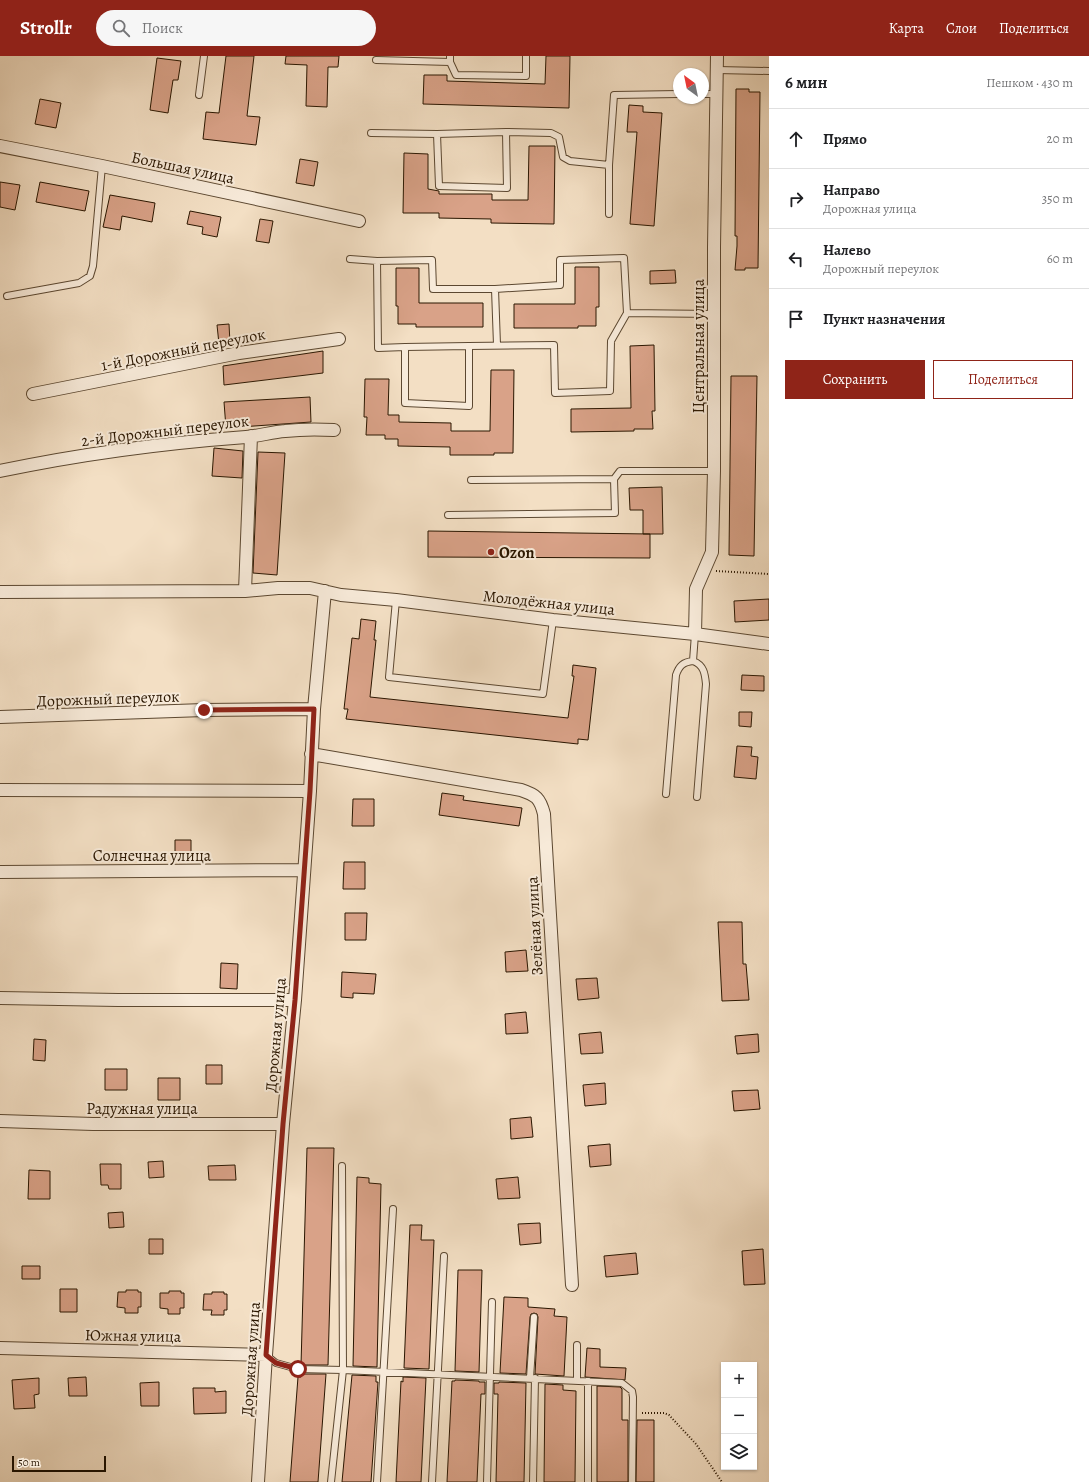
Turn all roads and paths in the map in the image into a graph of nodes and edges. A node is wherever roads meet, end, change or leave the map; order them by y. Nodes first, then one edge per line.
1 (204, 56) edge
2 (526, 56) edge
3 (717, 56) edge
4 (450, 59) edge
5 (376, 60) dead end
6 (717, 70) junction
7 (769, 71) edge
8 (673, 94) edge
9 (709, 94) edge
10 (716, 94) junction
11 (199, 95) dead end
12 (506, 132) junction
13 (371, 133) dead end
14 (437, 134) junction
15 (0, 146) edge
16 (609, 165) junction
17 (102, 166) junction
18 (609, 214) dead end
19 (359, 221) dead end
20 (350, 259) dead end
21 (377, 261) junction
22 (495, 289) junction
23 (7, 296) dead end
24 (627, 313) junction
25 (714, 314) junction
26 (339, 338) dead end
27 (497, 345) junction
28 (469, 346) junction
29 (405, 347) junction
30 (33, 394) dead end
31 (334, 430) dead end
32 (251, 436) junction
33 (0, 471) edge
34 (714, 471) junction
35 (614, 479) junction
36 (471, 480) dead end
37 (448, 515) dead end
38 (703, 571) junction
39 (769, 574) edge
40 (245, 591) junction
41 (325, 591) junction
42 (0, 592) edge
43 (396, 600) junction
44 (553, 620) junction
45 (695, 634) junction
46 (769, 644) edge
47 (693, 661) junction
48 (314, 709) junction
49 (0, 717) edge
50 (311, 754) junction
51 (0, 790) edge
52 (310, 791) junction
53 (666, 794) dead end
54 (697, 797) dead end
55 (304, 870) junction
56 (0, 872) edge
57 (0, 998) edge
58 (295, 1000) junction
59 (0, 1121) edge
60 (283, 1124) junction
61 (342, 1166) dead end
62 (393, 1209) dead end
63 (444, 1256) dead end
64 (572, 1285) dead end
65 (492, 1302) dead end
66 (534, 1317) dead end
67 (578, 1345) dead end
68 (0, 1348) edge
69 (266, 1355) junction
70 (342, 1370) junction
71 (384, 1372) junction
72 (437, 1375) junction
73 (490, 1377) junction
74 (533, 1378) junction
75 (577, 1380) junction
76 (588, 1380) junction
77 (634, 1413) junction
78 (258, 1482) edge
79 (331, 1482) edge
80 (377, 1482) edge
81 (432, 1482) edge
82 (487, 1482) edge
83 (533, 1482) edge
84 (588, 1482) edge
85 (632, 1482) edge
86 (722, 1482) edge

1 - 11 lane
2 - 4 lane
3 - 6 street, Центральная улица
4 - 5 lane
6 - 7 lane
6 - 10 street, Центральная улица
8 - 16 lane
9 - 10 lane
10 - 25 street, Центральная улица
12 - 14 lane
12 - 14 lane
12 - 16 lane
13 - 14 lane
15 - 17 street, Большая улица
16 - 18 lane
17 - 19 street, Большая улица
17 - 23 lane
20 - 21 lane
21 - 22 lane
21 - 29 lane
22 - 24 lane
22 - 27 lane
24 - 25 lane
24 - 27 lane
25 - 34 street, Центральная улица
26 - 30 street, 1-й Дорожный переулок
27 - 28 lane
28 - 29 lane
28 - 29 lane
31 - 32 street, 2-й Дорожный переулок
32 - 33 street, 2-й Дорожный переулок
32 - 40 street
34 - 35 lane
34 - 38 street, Центральная улица
35 - 36 lane
35 - 37 lane
38 - 39 path
38 - 45 street, Центральная улица
40 - 41 street, Молодёжная улица
40 - 42 street, Молодёжная улица
41 - 43 street, Молодёжная улица
41 - 48 street, Дорожная улица
43 - 44 street, Молодёжная улица
43 - 44 lane
44 - 45 street, Молодёжная улица
45 - 46 street, Молодёжная улица
45 - 47 lane
47 - 53 lane
47 - 54 lane
48 - 49 street, Дорожный переулок
48 - 50 street, Дорожная улица
50 - 52 street, Дорожная улица
50 - 64 street, Зелёная улица
51 - 52 street
52 - 55 street, Дорожная улица
55 - 56 street, Солнечная улица
55 - 58 street, Дорожная улица
57 - 58 street
58 - 60 street, Дорожная улица
59 - 60 street, Радужная улица
60 - 69 street, Дорожная улица
61 - 70 lane
62 - 71 lane
63 - 72 lane
65 - 73 lane
66 - 74 lane
67 - 75 lane
68 - 69 street, Южная улица
69 - 70 lane
69 - 78 street, Дорожная улица
70 - 71 lane
70 - 79 lane
71 - 72 lane
71 - 80 lane
72 - 73 lane
72 - 81 lane
73 - 74 lane
73 - 82 lane
74 - 75 lane
74 - 83 lane
75 - 76 lane
76 - 77 lane
76 - 84 lane
77 - 85 lane
77 - 86 path

